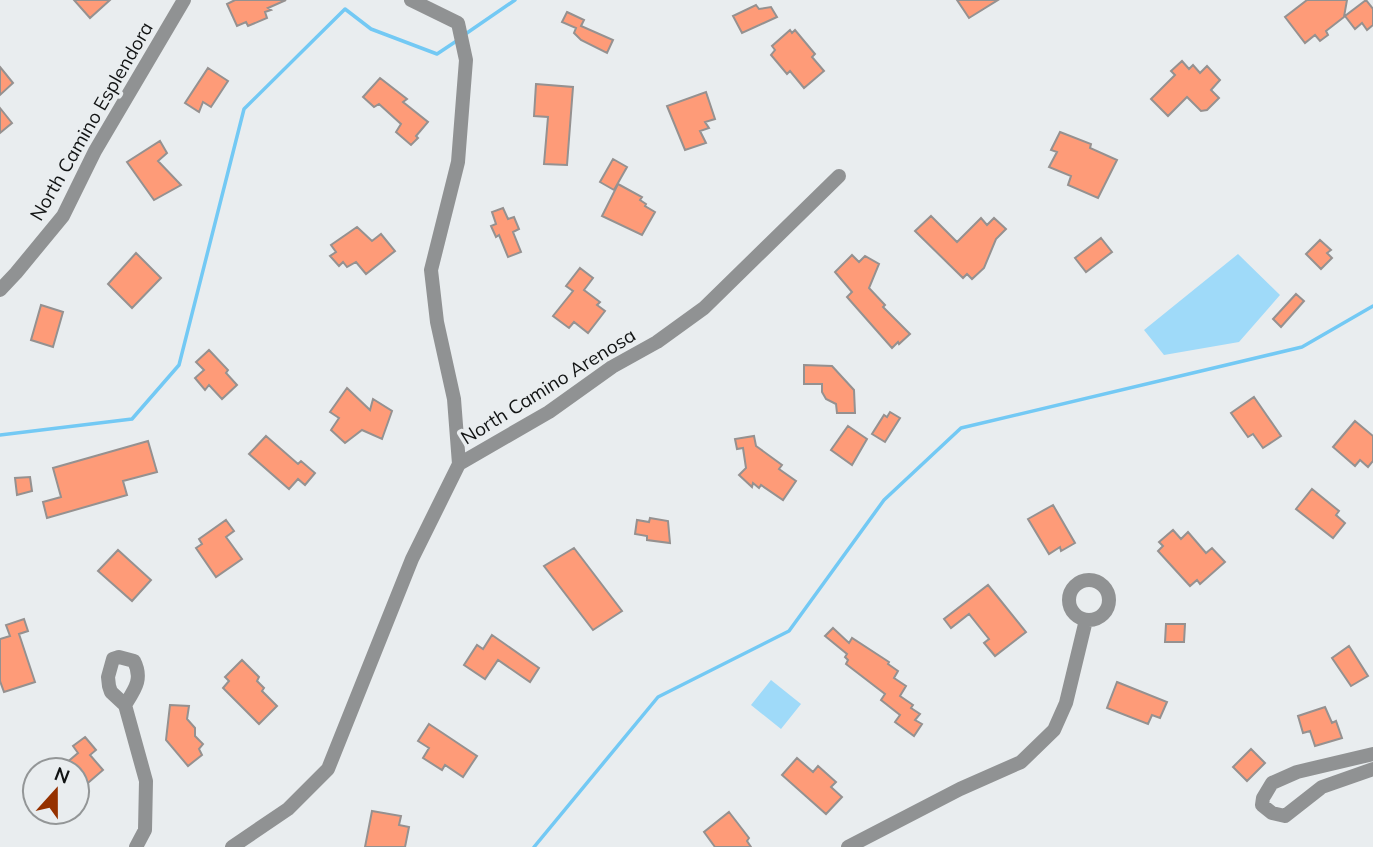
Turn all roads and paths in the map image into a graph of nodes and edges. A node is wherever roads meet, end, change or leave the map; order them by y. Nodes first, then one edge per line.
1 (184, 0) edge
2 (411, 0) edge
3 (839, 176) dead end
4 (0, 290) edge
5 (459, 464) junction
6 (1086, 620) dead end
7 (125, 705) dead end
8 (1373, 754) edge
9 (1373, 769) edge
10 (136, 847) edge
11 (232, 847) edge
12 (848, 847) edge

1 - 4 street, North Camino Esplendora
2 - 5 street
3 - 5 street, North Camino Arenosa
5 - 11 street, North Camino Arenosa
6 - 12 street
7 - 10 street
8 - 9 street

